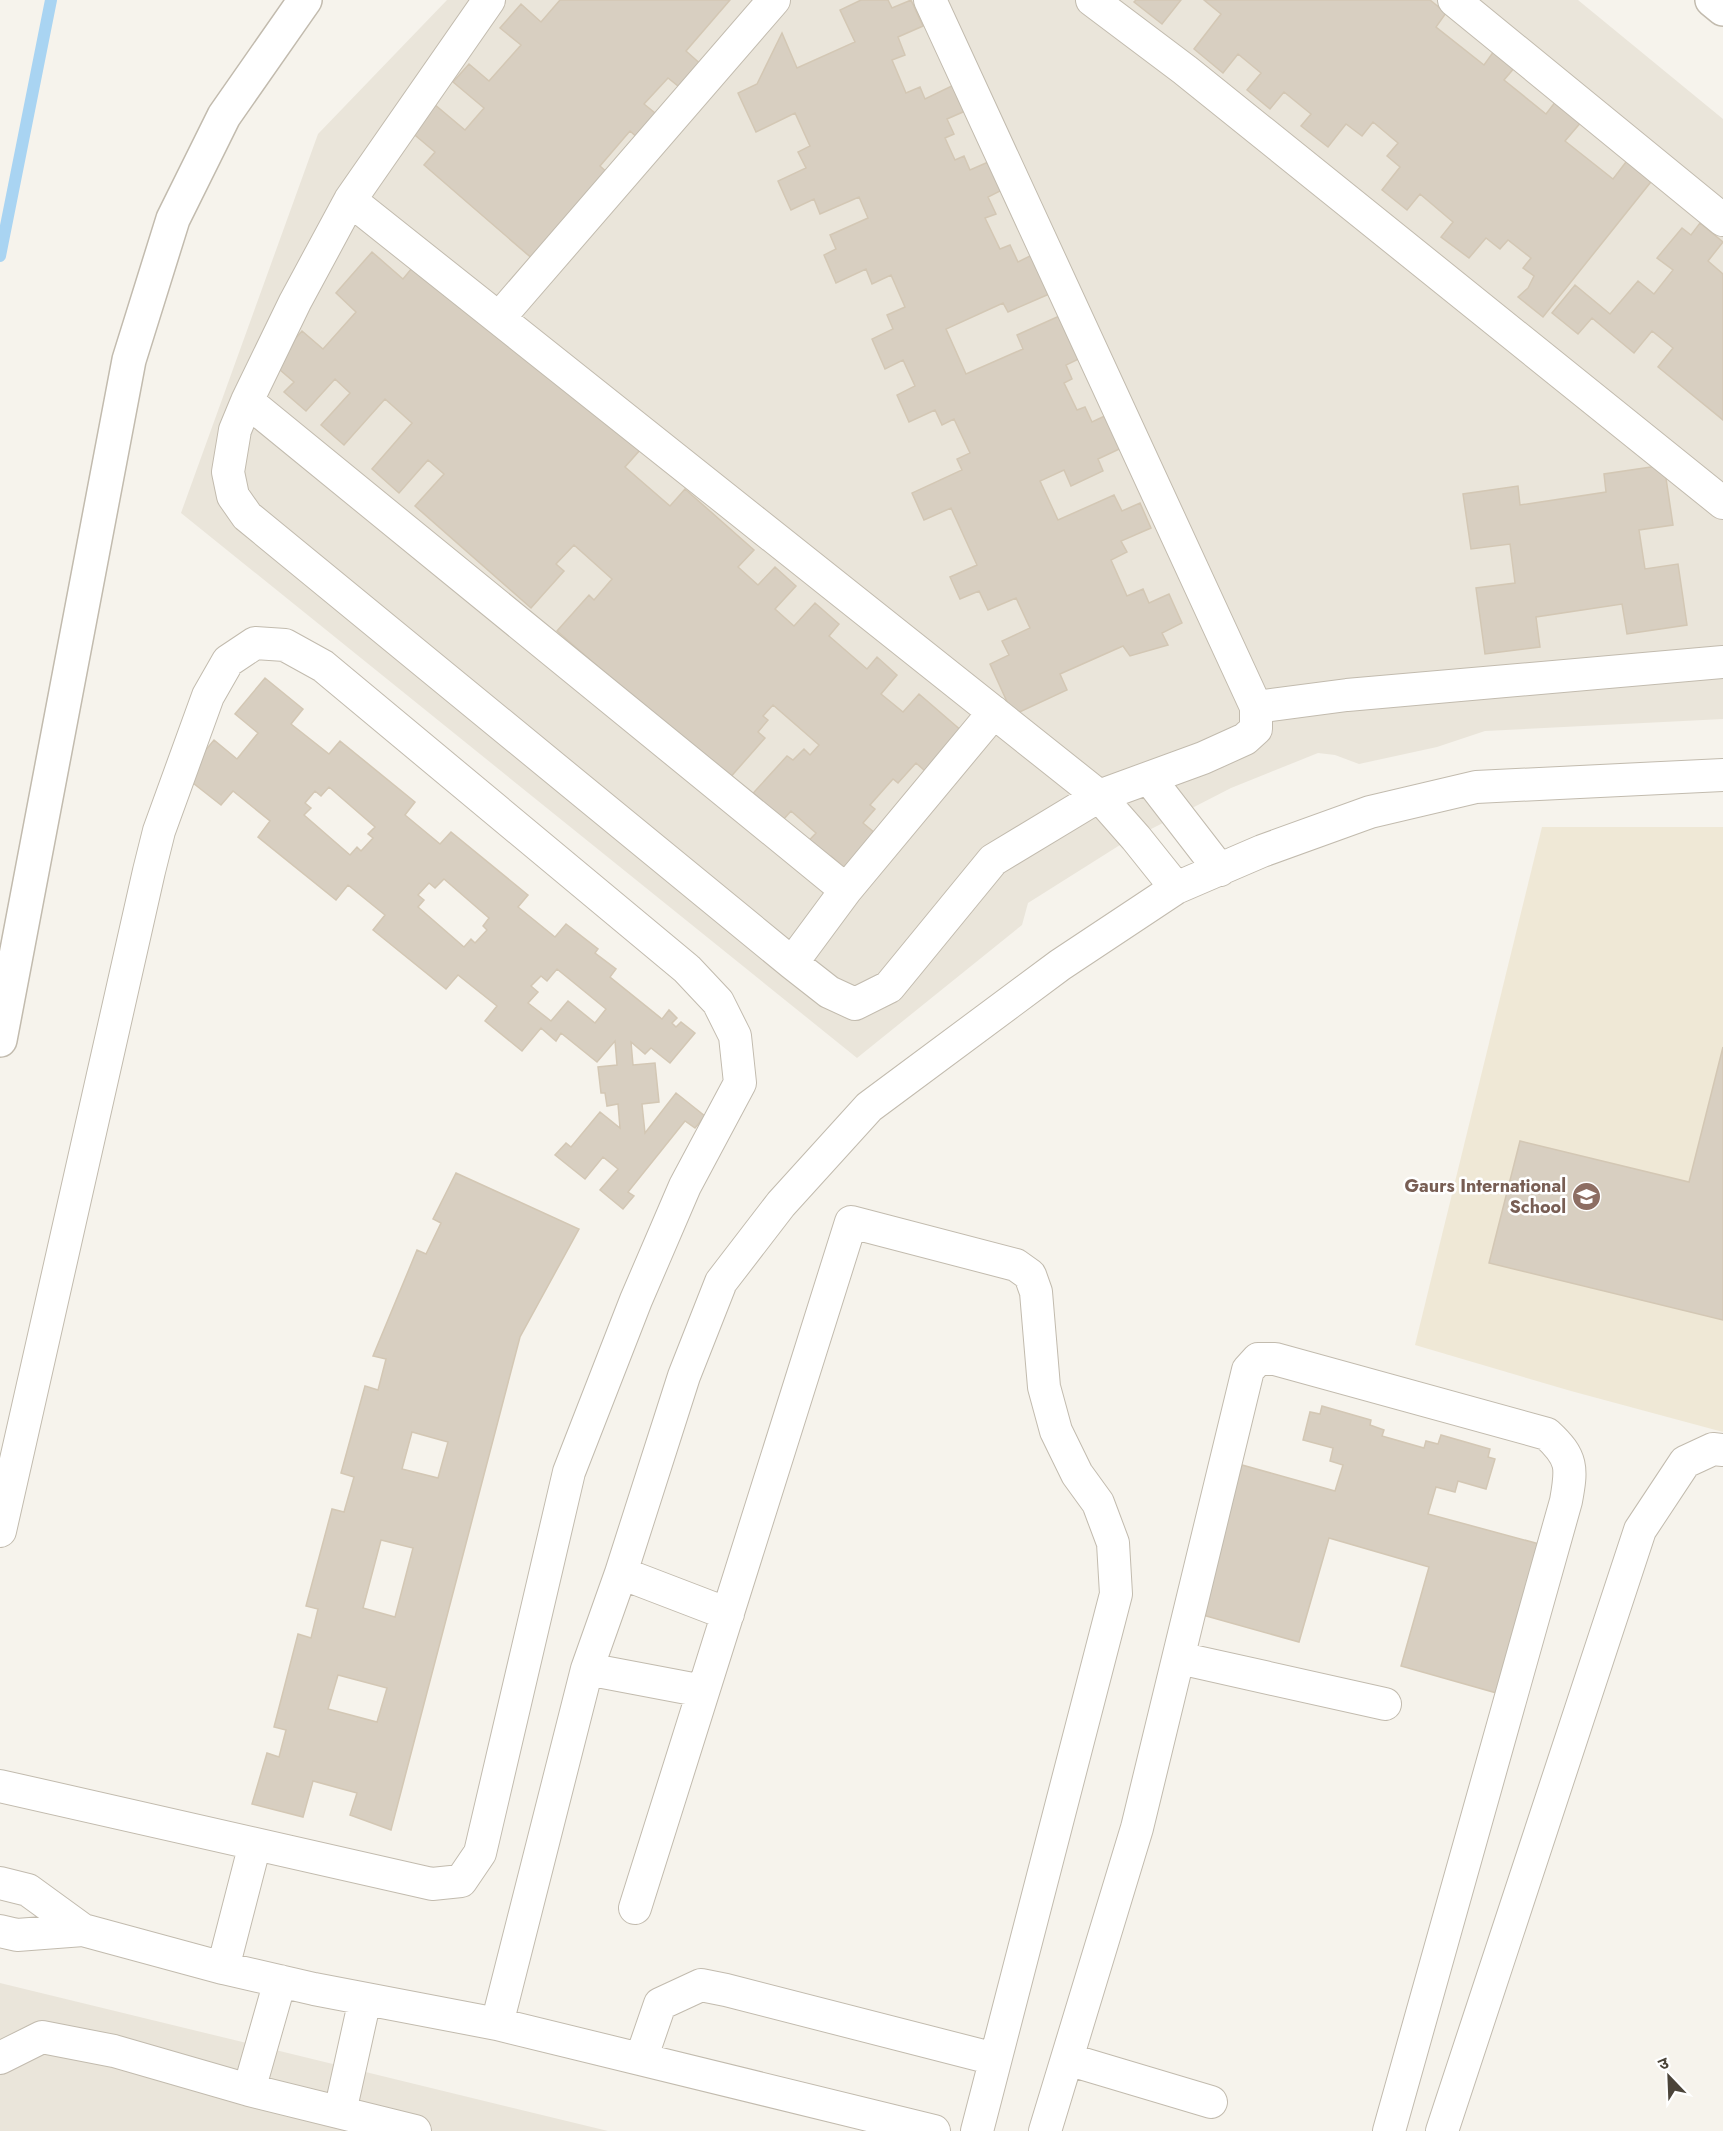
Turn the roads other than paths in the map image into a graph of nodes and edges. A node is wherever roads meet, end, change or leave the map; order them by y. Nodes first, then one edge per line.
1 (305, 0) edge
2 (489, 0) edge
3 (774, 0) edge
4 (930, 0) edge
5 (1092, 0) edge
6 (1454, 0) edge
7 (1712, 0) edge
8 (1723, 9) edge
9 (350, 200) junction
10 (1723, 220) edge
11 (499, 318) junction
12 (248, 401) junction
13 (1723, 503) edge
14 (1723, 662) edge
15 (1256, 708) junction
16 (994, 712) junction
17 (1723, 775) edge
18 (1149, 778) junction
19 (1099, 796) junction
20 (1220, 870) junction
21 (1176, 888) junction
22 (846, 890) junction
23 (792, 963) junction
24 (0, 1040) edge
25 (1723, 1450) edge
26 (0, 1531) edge
27 (621, 1573) junction
28 (728, 1614) junction
29 (1179, 1658) junction
30 (587, 1669) junction
31 (704, 1691) junction
32 (1385, 1704) dead end
33 (0, 1786) edge
34 (255, 1844) junction
35 (0, 1883) edge
36 (635, 1908) dead end
37 (82, 1930) junction
38 (0, 1931) edge
39 (223, 1968) junction
40 (280, 1981) junction
41 (365, 1999) junction
42 (497, 2024) junction
43 (0, 2058) edge
44 (641, 2059) junction
45 (1067, 2059) junction
46 (995, 2060) junction
47 (249, 2090) junction
48 (1211, 2102) dead end
49 (340, 2112) junction
50 (415, 2131) edge
51 (934, 2131) edge
52 (977, 2131) edge
53 (1045, 2131) edge
54 (1389, 2131) edge
55 (1442, 2131) edge

1 - 24 street
2 - 9 street
3 - 11 street
4 - 15 street
5 - 13 street
6 - 10 street
7 - 8 street
9 - 11 street
9 - 12 street
11 - 16 street
12 - 22 street
12 - 23 street
14 - 15 street
15 - 18 street
16 - 19 street
16 - 22 street
17 - 20 street
18 - 19 street
18 - 20 street
19 - 21 street
19 - 23 street
20 - 21 street
21 - 27 street
22 - 23 street
25 - 55 street
26 - 34 street
27 - 28 street
27 - 30 street
28 - 31 street
28 - 46 street
29 - 32 street
29 - 45 street
29 - 54 street
30 - 31 street
30 - 42 street
31 - 36 street
33 - 34 street
34 - 39 street
35 - 37 street
37 - 38 street
37 - 39 street
39 - 40 street
40 - 41 street
40 - 47 street
41 - 42 street
41 - 49 street
42 - 44 street
43 - 47 street
44 - 46 street
44 - 51 street
45 - 48 street
45 - 53 street
46 - 52 street
47 - 49 street
49 - 50 street

